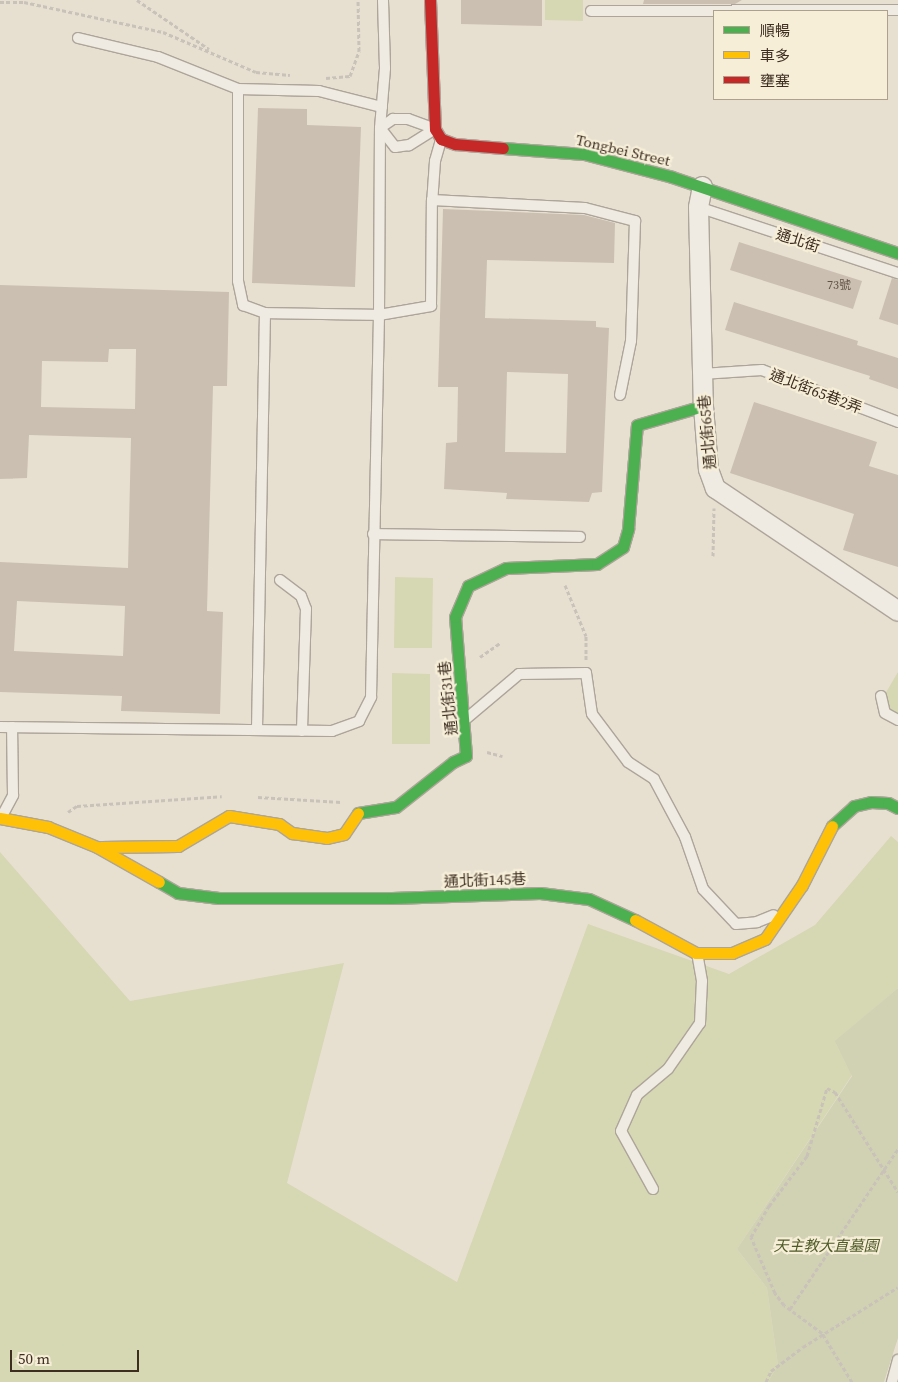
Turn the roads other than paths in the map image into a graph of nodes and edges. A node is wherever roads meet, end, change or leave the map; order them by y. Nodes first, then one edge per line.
1 (383, 0) edge
2 (430, 0) edge
3 (591, 11) dead end
4 (713, 11) edge
5 (78, 38) dead end
6 (238, 89) junction
7 (382, 107) junction
8 (380, 128) junction
9 (438, 134) junction
10 (702, 186) junction
11 (432, 200) junction
12 (698, 207) junction
13 (898, 253) edge
14 (898, 273) edge
15 (265, 313) junction
16 (379, 315) junction
17 (702, 374) junction
18 (620, 395) dead end
19 (703, 406) junction
20 (898, 422) edge
21 (373, 534) junction
22 (580, 537) dead end
23 (280, 580) dead end
24 (898, 611) edge
25 (881, 696) dead end
26 (465, 720) junction
27 (898, 720) edge
28 (0, 727) edge
29 (12, 727) junction
30 (256, 729) junction
31 (302, 731) junction
32 (898, 808) edge
33 (0, 819) edge
34 (97, 847) junction
35 (784, 911) junction
36 (696, 953) junction
37 (653, 1189) dead end
38 (898, 1360) edge
39 (892, 1382) edge

1 - 7 lane
2 - 9 street
3 - 4 lane
5 - 6 lane
6 - 7 lane
6 - 15 lane
7 - 8 lane
8 - 9 lane
8 - 9 lane
8 - 16 lane
9 - 10 street, Tongbei Street
9 - 11 lane
10 - 12 street, 通北街65巷
10 - 13 street, Tongbei Street
11 - 16 lane
11 - 18 lane
12 - 14 lane, 通北街
12 - 17 street, 通北街65巷
15 - 16 lane
15 - 30 lane
16 - 21 lane
17 - 19 street, 通北街65巷
17 - 20 lane, 通北街65巷2弄
19 - 24 street, 通北街65巷
19 - 26 street, 通北街31巷
21 - 22 lane
21 - 31 lane
23 - 31 lane
25 - 27 lane
26 - 34 street, 通北街31巷
26 - 35 lane
28 - 29 lane
29 - 30 lane
29 - 33 lane
30 - 31 lane
32 - 35 street, 通北街145巷
33 - 34 street, 通北街145巷
34 - 36 street, 通北街145巷
35 - 36 street, 通北街145巷
36 - 37 lane
38 - 39 lane

